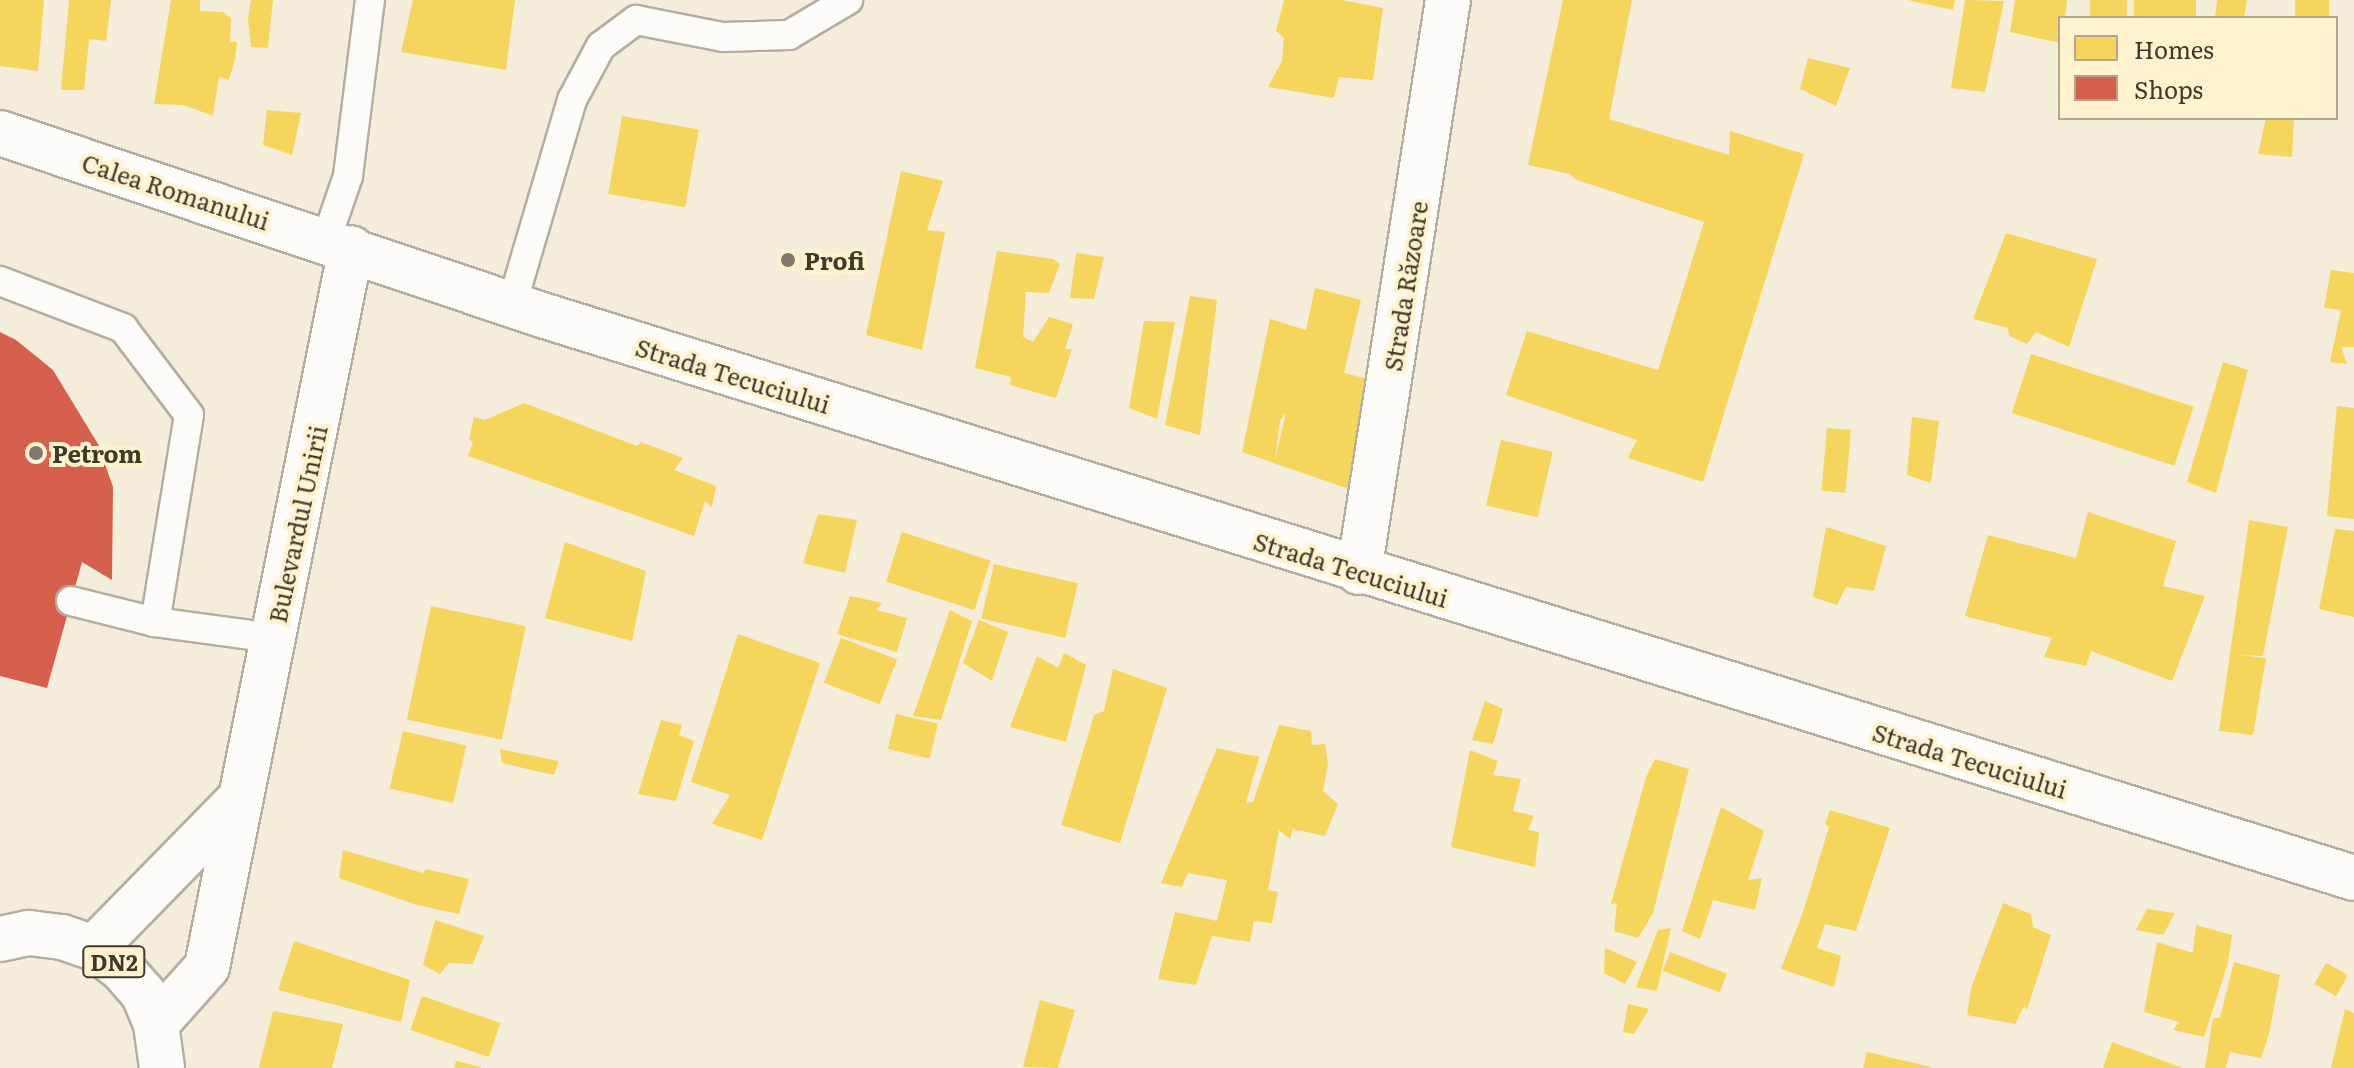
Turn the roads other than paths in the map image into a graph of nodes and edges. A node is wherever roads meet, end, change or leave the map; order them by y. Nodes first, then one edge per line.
1 (370, 0) edge
2 (848, 0) edge
3 (1448, 0) edge
4 (0, 133) edge
5 (339, 244) junction
6 (0, 281) edge
7 (512, 304) junction
8 (1359, 572) junction
9 (71, 601) dead end
10 (155, 622) junction
11 (273, 638) junction
12 (240, 799) junction
13 (2354, 878) edge
14 (10, 929) edge
15 (94, 948) junction
16 (156, 1024) junction
17 (162, 1068) edge

1 - 5 lane
2 - 7 lane
3 - 8 main road, Strada Răzoare
4 - 5 main road, Calea Romanului
5 - 7 main road, Strada Tecuciului
5 - 11 main road, Bulevardul Unirii
6 - 10 lane
7 - 8 main road, Strada Tecuciului
8 - 13 main road, Strada Tecuciului
9 - 10 lane
10 - 11 lane
11 - 12 main road, Bulevardul Unirii
12 - 15 main road
12 - 16 main road, Bulevardul Unirii
14 - 15 main road, DN2
15 - 16 main road, DN2
16 - 17 main road, DN2

